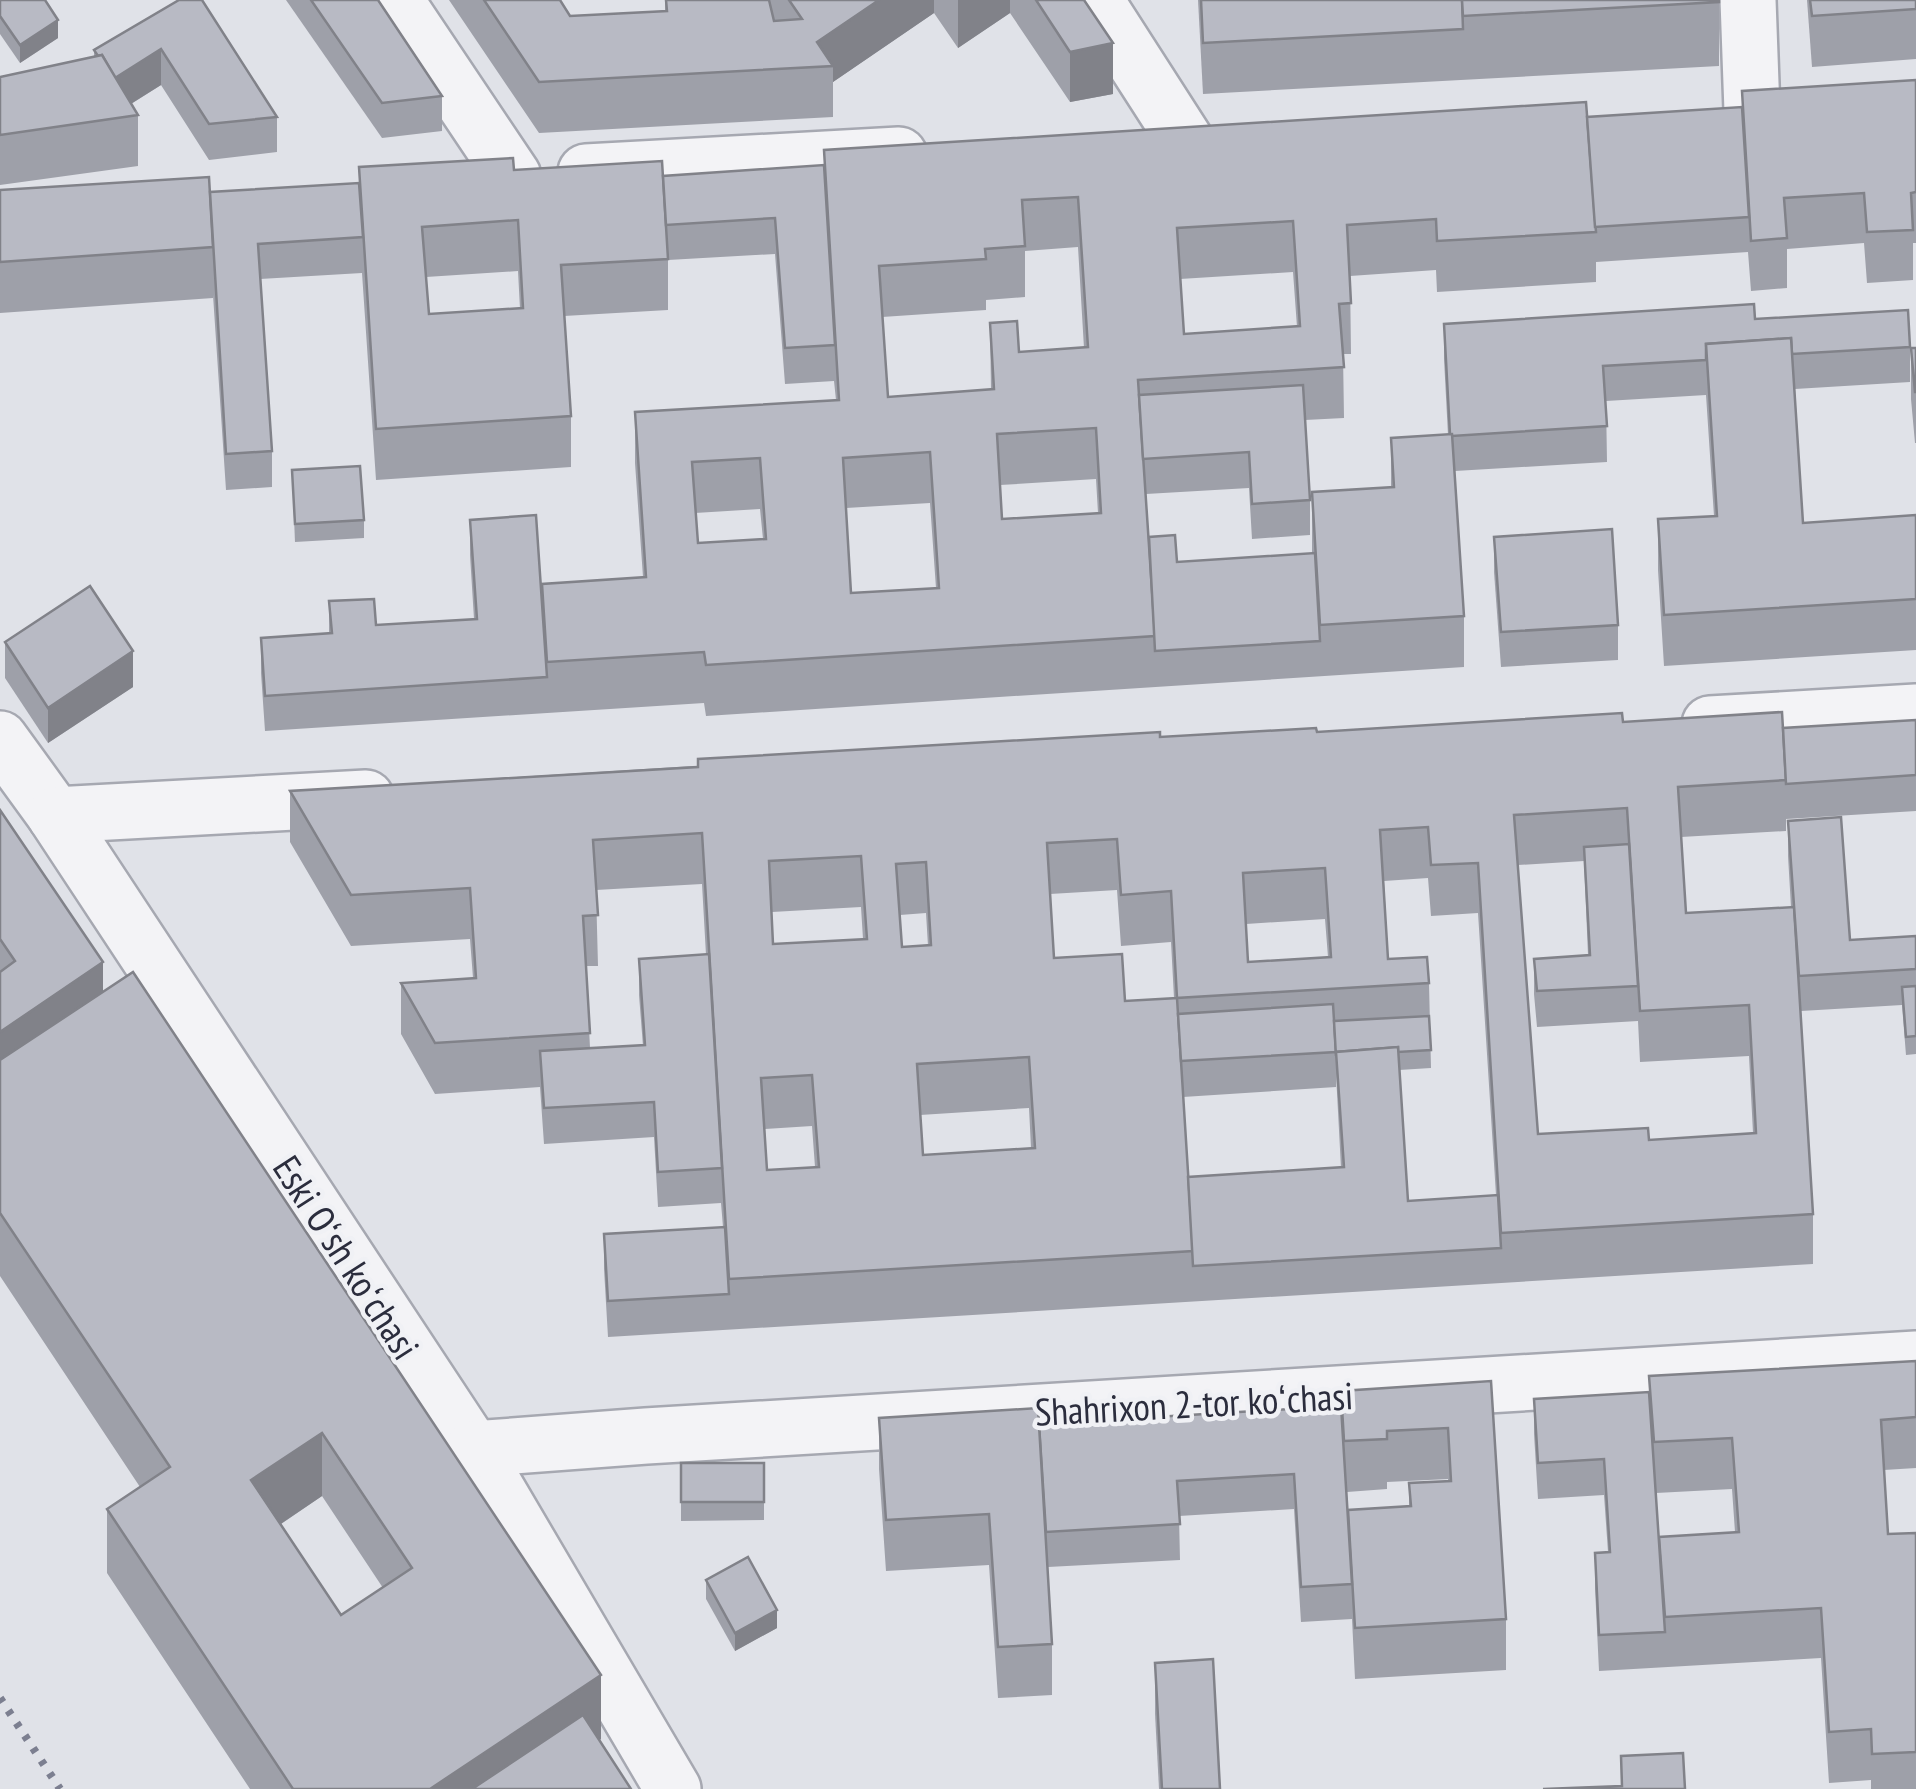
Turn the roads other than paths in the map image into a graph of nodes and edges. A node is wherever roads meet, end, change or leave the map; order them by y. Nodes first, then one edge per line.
1 (395, 0) edge
2 (1095, 0) edge
3 (1748, 0) edge
4 (1806, 108) edge
5 (1244, 138) edge
6 (1185, 140) junction
7 (1126, 144) edge
8 (948, 153) edge
9 (513, 176) junction
10 (455, 179) edge
11 (1916, 712) edge
12 (1658, 727) edge
13 (0, 739) edge
14 (411, 796) edge
15 (54, 816) junction
16 (1916, 1359) edge
17 (473, 1449) junction
18 (673, 1789) edge

1 - 9 street
2 - 6 street
3 - 4 street
5 - 6 street
6 - 7 street
8 - 9 street
9 - 10 street
11 - 12 street
13 - 15 street, Eski Oʻsh koʻchasi
14 - 15 street
15 - 17 street, Eski Oʻsh koʻchasi
16 - 17 street, Shahrixon 2-tor koʻchasi
17 - 18 street, Eski Oʻsh koʻchasi

